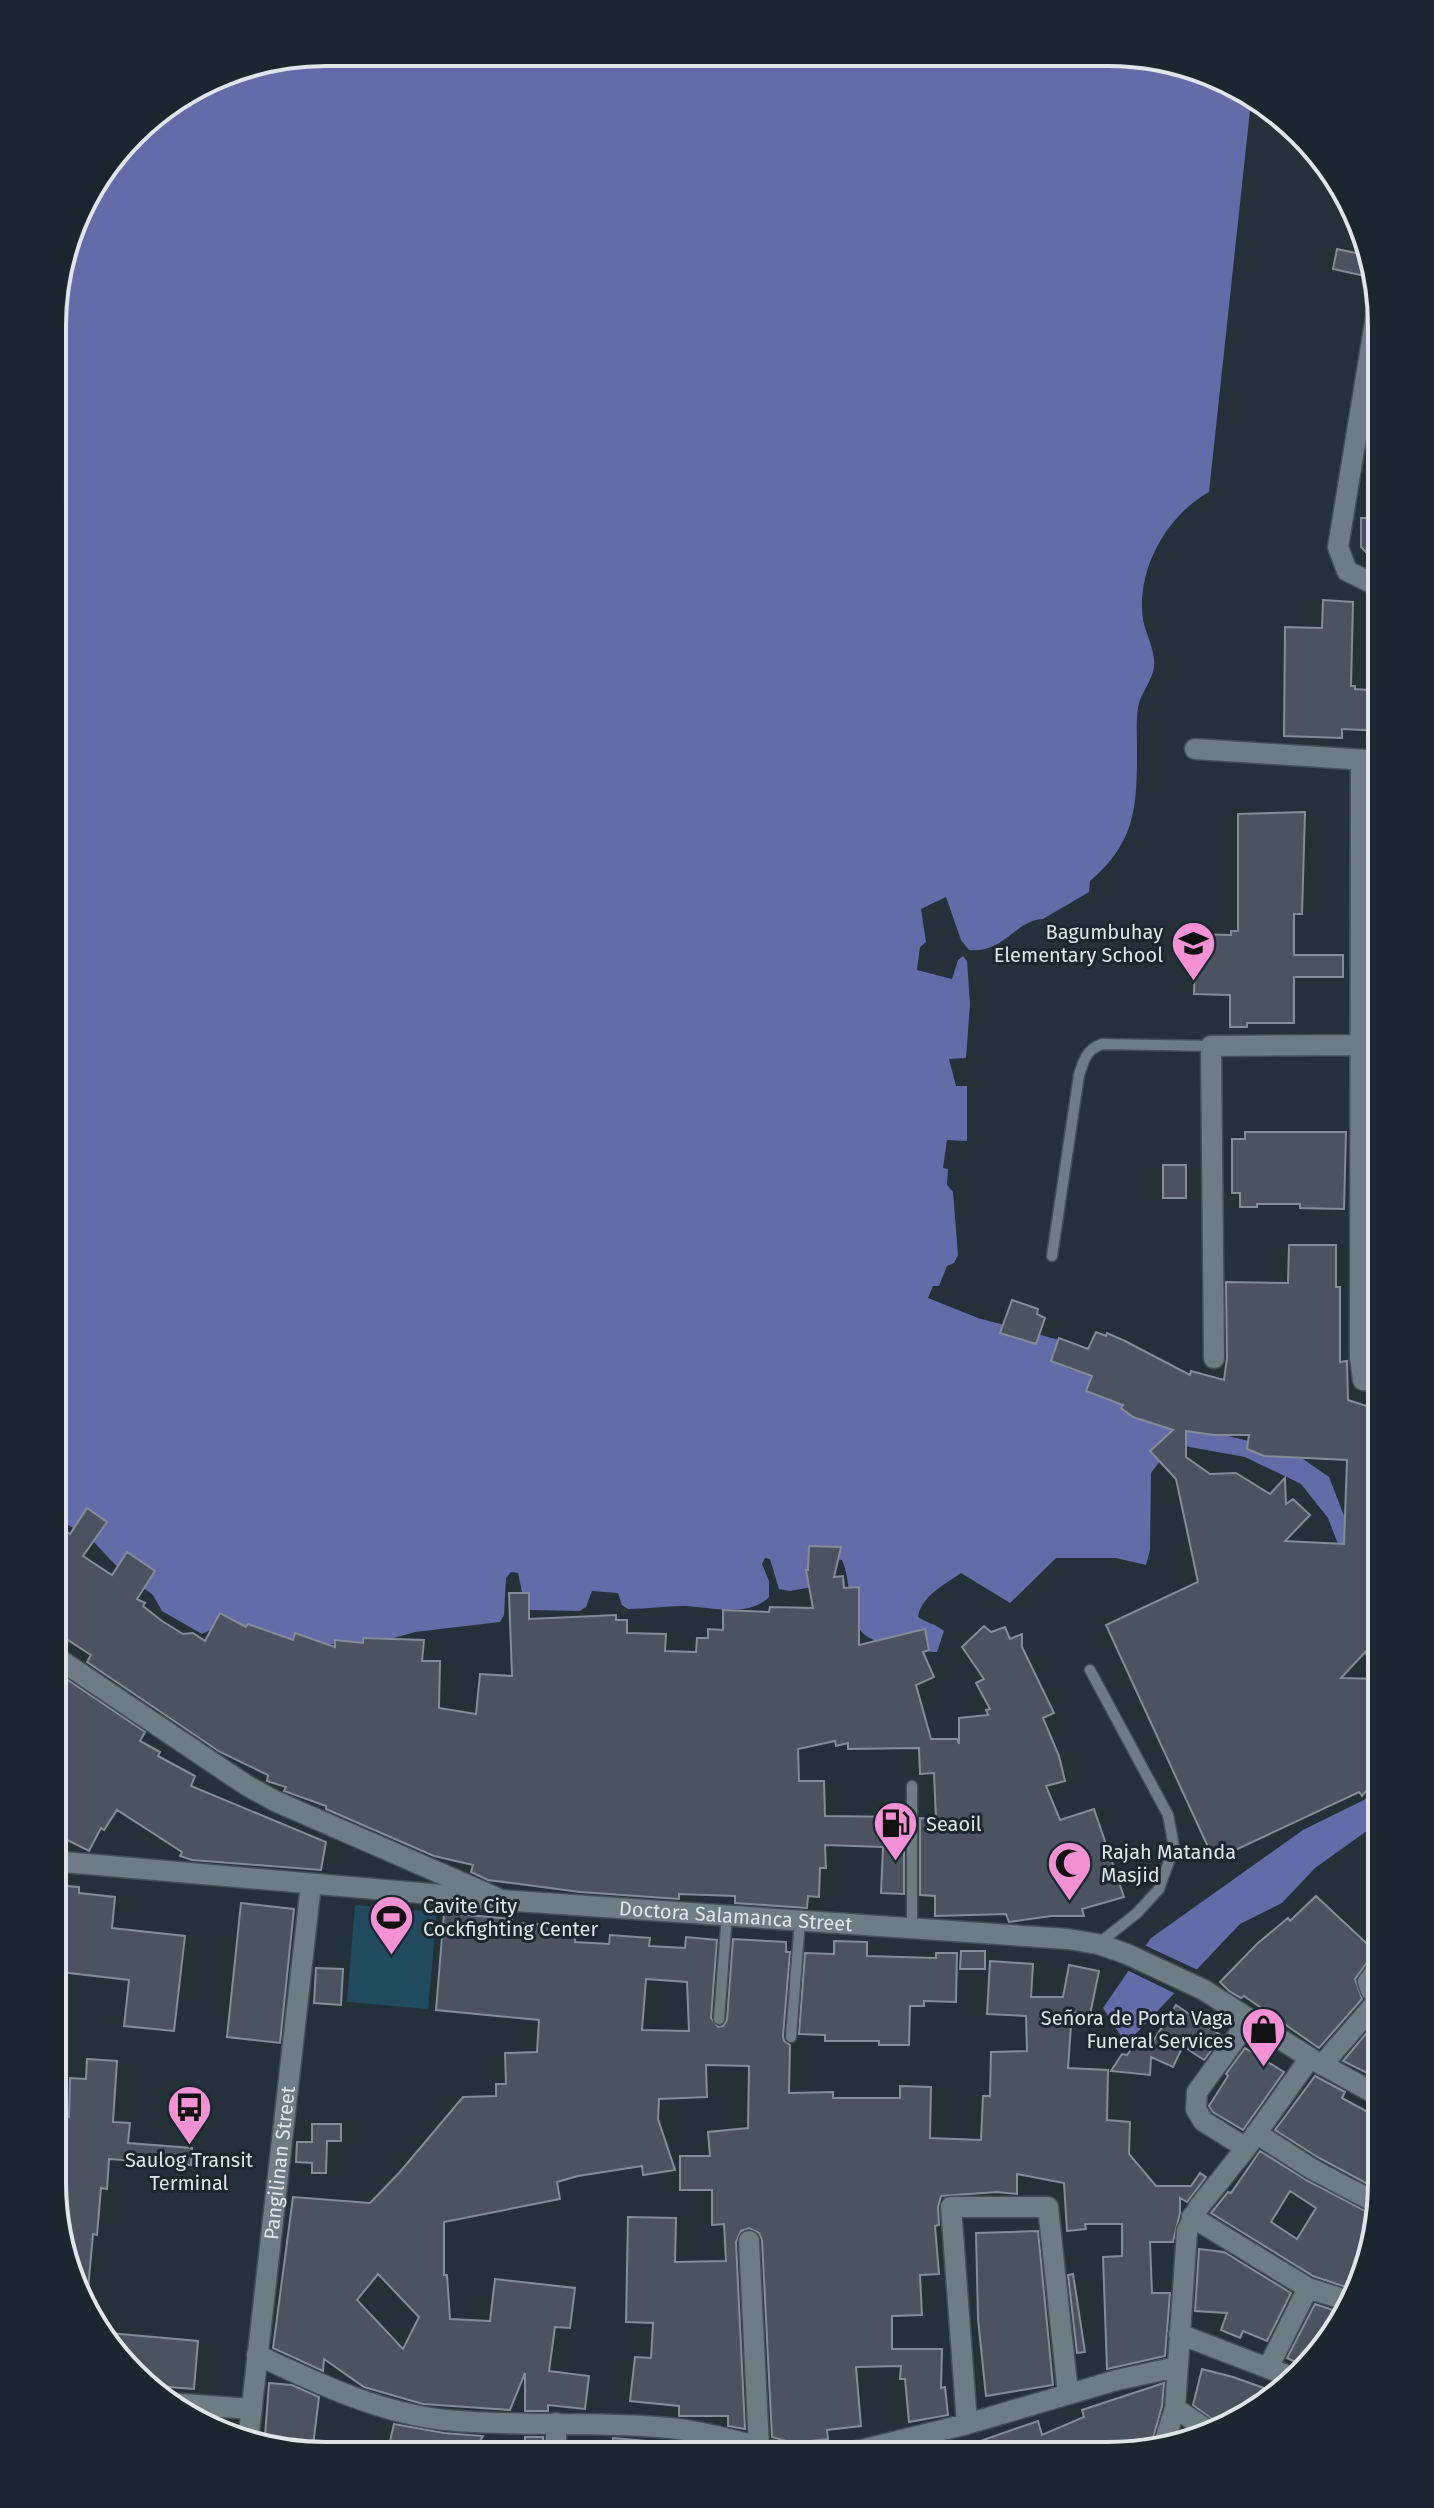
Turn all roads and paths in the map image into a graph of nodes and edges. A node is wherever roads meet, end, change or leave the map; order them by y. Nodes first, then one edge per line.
1 (1368, 365) edge
2 (1368, 581) edge
3 (1195, 749) dead end
4 (1361, 760) junction
5 (1368, 760) edge
6 (1362, 1045) junction
7 (1211, 1046) junction
8 (1052, 1256) dead end
9 (1367, 1347) edge
10 (1214, 1358) dead end
11 (66, 1664) edge
12 (1090, 1670) dead end
13 (912, 1786) dead end
14 (66, 1862) edge
15 (311, 1884) junction
16 (501, 1900) junction
17 (727, 1914) junction
18 (800, 1920) junction
19 (912, 1927) junction
20 (1098, 1944) junction
21 (1367, 2012) edge
22 (719, 2019) dead end
23 (1250, 2019) junction
24 (791, 2037) dead end
25 (1316, 2062) junction
26 (1367, 2089) edge
27 (1251, 2141) junction
28 (1367, 2199) edge
29 (1192, 2217) junction
30 (749, 2241) dead end
31 (1308, 2288) junction
32 (1340, 2298) edge
33 (1179, 2334) junction
34 (257, 2355) junction
35 (1177, 2367) junction
36 (1268, 2368) junction
37 (1283, 2374) edge
38 (1068, 2394) junction
39 (194, 2405) edge
40 (1175, 2408) junction
41 (252, 2409) junction
42 (556, 2423) junction
43 (967, 2424) junction
44 (1199, 2425) edge
45 (249, 2430) edge
46 (1167, 2435) edge
47 (556, 2442) edge
48 (735, 2442) edge
49 (759, 2442) edge
50 (894, 2442) edge

1 - 2 street
3 - 4 street
4 - 5 street
4 - 6 street
6 - 7 street
6 - 9 street
7 - 8 lane
7 - 10 street
11 - 16 street
12 - 20 lane
13 - 19 lane
14 - 15 street, Doctora Salamanca Street
15 - 16 street, Doctora Salamanca Street
15 - 34 street, Pangilinan Street
16 - 17 street, Doctora Salamanca Street
17 - 18 street, Doctora Salamanca Street
17 - 22 lane
18 - 19 street, Doctora Salamanca Street
18 - 24 lane
19 - 20 street, Doctora Salamanca Street
20 - 23 street, Doctora Salamanca Street
21 - 25 street
23 - 25 street, Doctora Salamanca Street
23 - 27 street
25 - 26 street, Doctora Salamanca Street
25 - 27 street
27 - 28 street
27 - 29 street
29 - 31 street
29 - 33 street
30 - 49 street
31 - 32 street
31 - 36 street
33 - 35 street
33 - 36 street
34 - 41 street, Pangilinan Street
34 - 42 street
35 - 38 street
35 - 40 street
36 - 37 street
38 - 43 street
38 - 43 street
39 - 41 street
40 - 44 street
40 - 46 street
41 - 45 street, Pangilinan Street
42 - 47 street
42 - 48 street
43 - 50 street

